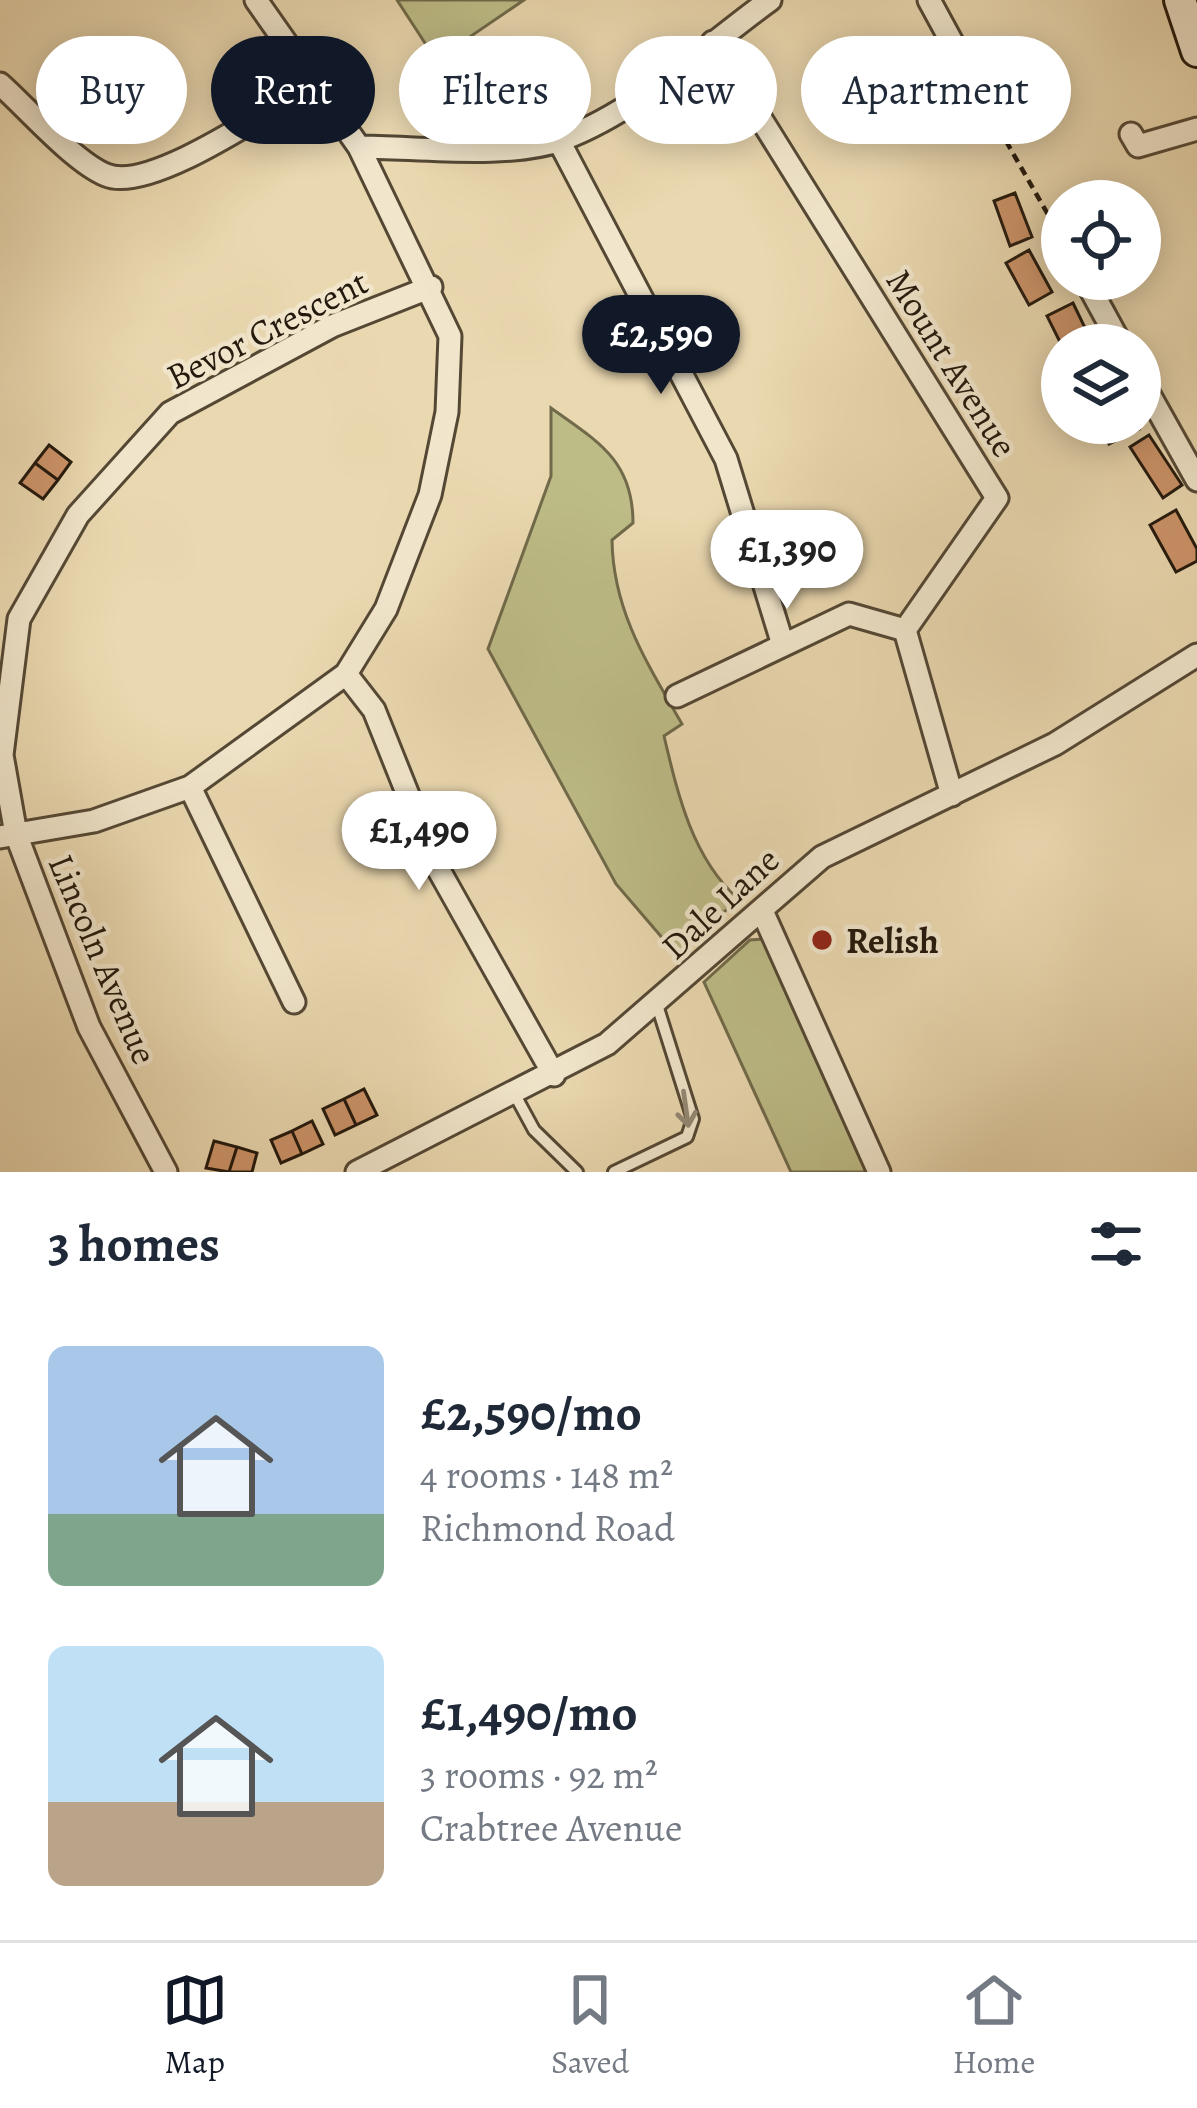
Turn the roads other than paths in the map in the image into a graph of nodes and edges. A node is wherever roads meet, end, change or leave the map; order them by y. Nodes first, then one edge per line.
1 (256, 0) edge
2 (770, 0) edge
3 (929, 0) edge
4 (1180, 0) edge
5 (281, 36) edge
6 (720, 36) edge
7 (949, 36) edge
8 (1197, 51) edge
9 (0, 84) edge
10 (1197, 129) edge
11 (1131, 134) dead end
12 (211, 141) edge
13 (357, 144) edge
14 (534, 144) edge
15 (561, 144) edge
16 (776, 144) edge
17 (359, 147) junction
18 (431, 287) junction
19 (1161, 416) edge
20 (1197, 480) edge
21 (0, 602) edge
22 (20, 619) junction
23 (905, 630) junction
24 (783, 645) junction
25 (1197, 655) edge
26 (346, 674) junction
27 (677, 696) dead end
28 (190, 787) junction
29 (952, 795) junction
30 (8, 836) edge
31 (763, 914) junction
32 (294, 1003) dead end
33 (657, 1005) junction
34 (554, 1075) junction
35 (515, 1095) junction
36 (166, 1172) edge
37 (356, 1172) edge
38 (577, 1172) edge
39 (614, 1172) edge
40 (879, 1172) edge

1 - 5 street
2 - 6 street
3 - 7 street
4 - 8 main road
9 - 12 street
10 - 11 street
13 - 17 street
14 - 17 street
15 - 24 street
16 - 23 street, Mount Avenue
17 - 18 street
18 - 22 street, Bevor Crescent
18 - 26 street
19 - 20 street
21 - 22 street
22 - 30 street, Bevor Crescent
23 - 24 street
23 - 29 street
24 - 27 street
25 - 29 street, Dale Lane
26 - 28 street
26 - 34 street
28 - 30 street
28 - 32 street
29 - 31 street, Dale Lane
30 - 36 street, Lincoln Avenue
31 - 33 street, Dale Lane
31 - 40 street
33 - 34 street, Dale Lane
33 -> 39 lane
34 - 35 street, Dale Lane
35 - 37 street, Dale Lane
35 - 38 lane

